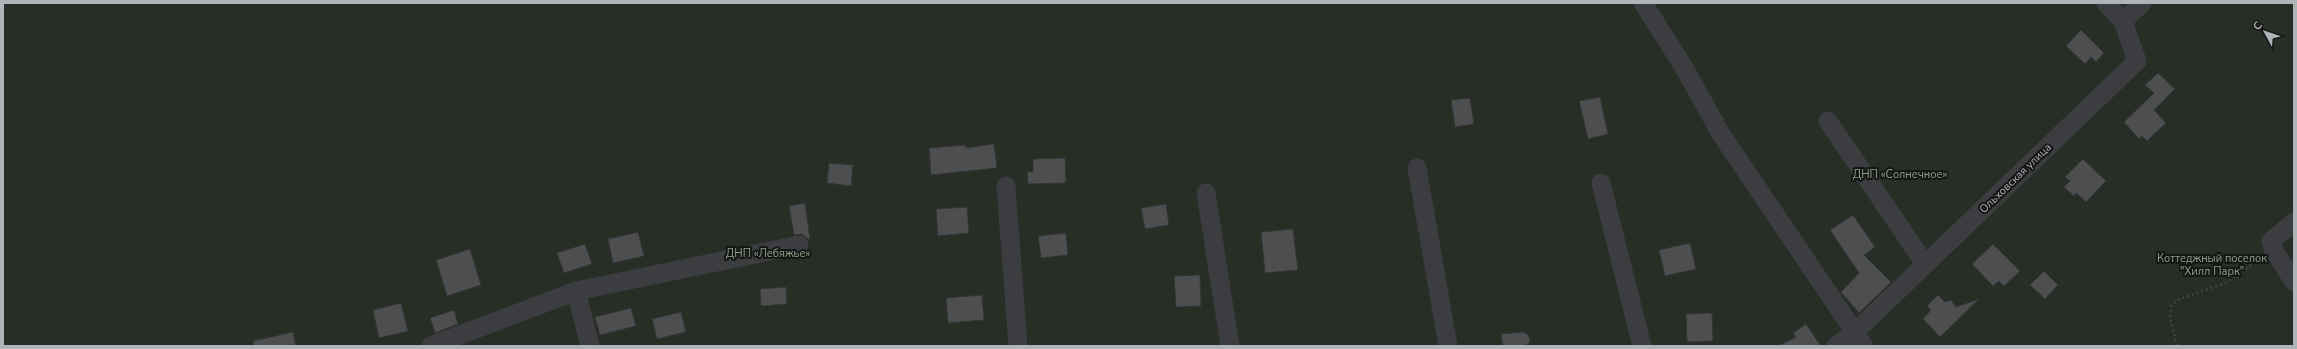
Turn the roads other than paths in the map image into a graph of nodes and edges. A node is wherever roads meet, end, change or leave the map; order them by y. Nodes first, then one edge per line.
1 (1643, 3) edge
2 (2106, 3) edge
3 (2142, 3) edge
4 (2123, 21) junction
5 (1828, 121) dead end
6 (1417, 168) dead end
7 (1601, 183) dead end
8 (1006, 186) dead end
9 (1206, 193) dead end
10 (2294, 222) edge
11 (799, 245) dead end
12 (1925, 264) junction
13 (2294, 282) edge
14 (576, 291) junction
15 (1860, 338) edge
16 (431, 346) edge
17 (590, 346) edge
18 (1018, 346) edge
19 (1230, 346) edge
20 (1448, 346) edge
21 (1642, 346) edge
22 (1836, 346) edge

1 - 15 street
2 - 4 street
3 - 4 street
4 - 12 street, Ольховская улица
5 - 12 street
6 - 20 street
7 - 21 street
8 - 18 street
9 - 19 street
10 - 13 street
11 - 14 street
12 - 15 street, Ольховская улица
14 - 16 street
14 - 17 street
15 - 22 street, Ольховская улица

